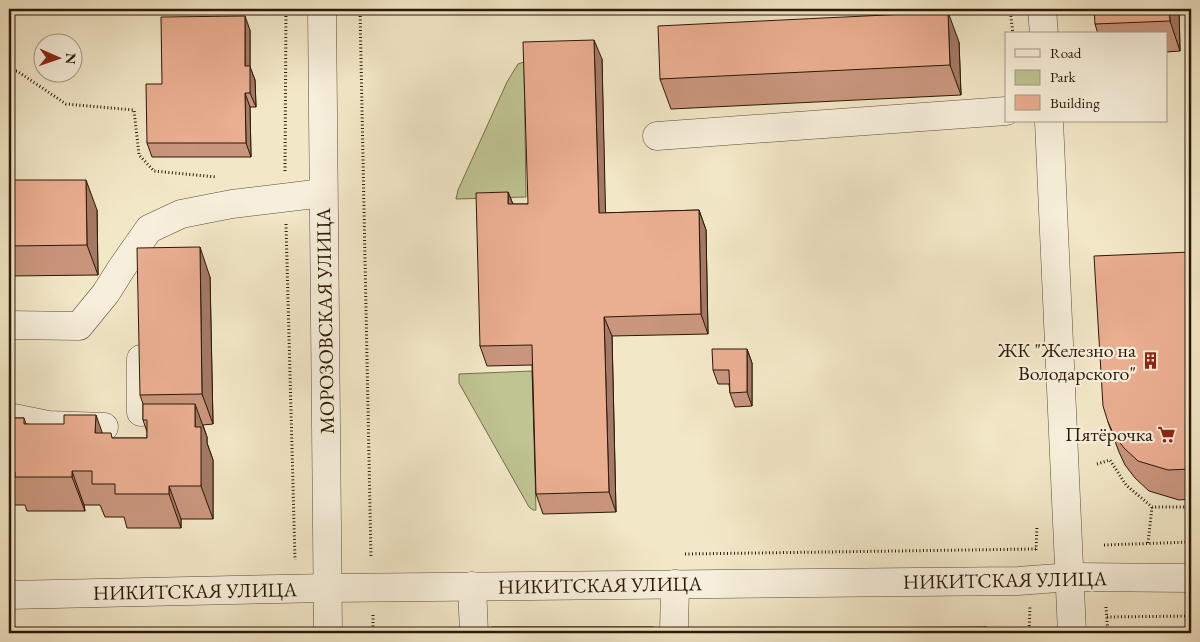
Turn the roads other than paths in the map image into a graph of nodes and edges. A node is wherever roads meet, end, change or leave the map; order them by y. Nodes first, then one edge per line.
1 (322, 9) edge
2 (1042, 9) edge
3 (1044, 32) edge
4 (1005, 111) edge
5 (1050, 122) edge
6 (657, 136) dead end
7 (324, 193) junction
8 (140, 242) junction
9 (140, 282) edge
10 (9, 325) edge
11 (141, 332) edge
12 (141, 412) edge
13 (9, 417) edge
14 (104, 427) dead end
15 (1071, 577) junction
16 (1191, 578) edge
17 (675, 584) junction
18 (472, 586) junction
19 (327, 588) junction
20 (9, 595) edge
21 (315, 632) edge
22 (474, 633) edge
23 (674, 633) edge
24 (1072, 633) edge

1 - 7 street, МОРОЗОВСКАЯ УЛИЦА
2 - 3 street
4 - 6 street
5 - 15 street
7 - 8 street
7 - 19 street, МОРОЗОВСКАЯ УЛИЦА
8 - 9 street
8 - 10 street
11 - 12 street
13 - 14 street
15 - 16 street, НИКИТСКАЯ УЛИЦА
15 - 17 street, НИКИТСКАЯ УЛИЦА
15 - 24 street
17 - 18 street, НИКИТСКАЯ УЛИЦА
17 - 23 street
18 - 19 street, НИКИТСКАЯ УЛИЦА
18 - 22 street
19 - 20 street, НИКИТСКАЯ УЛИЦА
19 - 21 street, МОРОЗОВСКАЯ УЛИЦА

